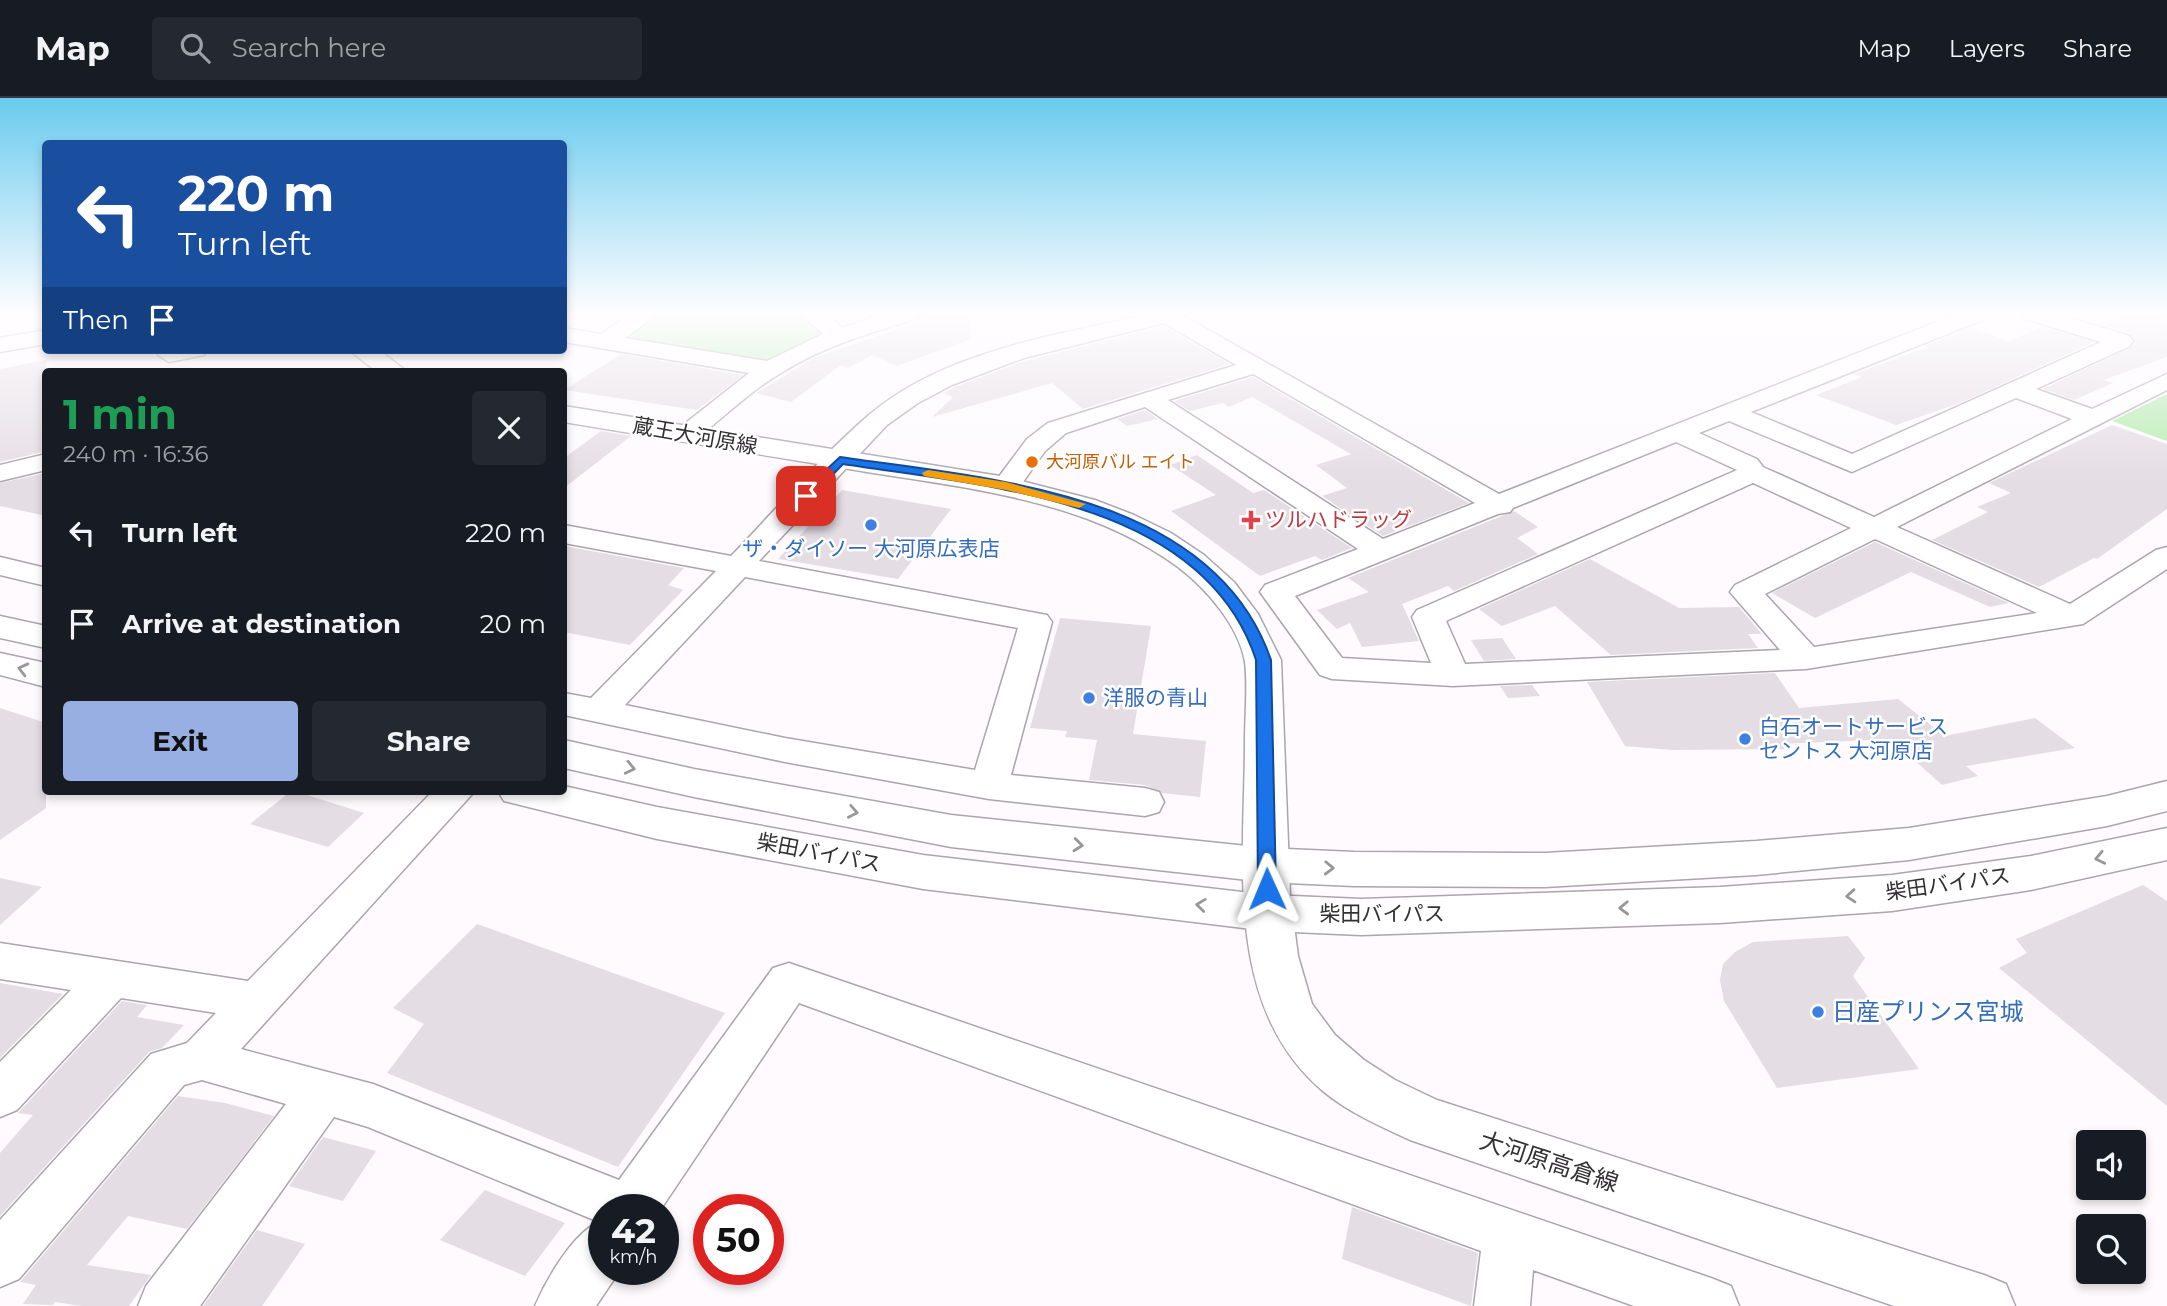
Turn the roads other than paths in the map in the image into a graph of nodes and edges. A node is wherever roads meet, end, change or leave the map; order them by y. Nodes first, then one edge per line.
1 (768, 370) edge
2 (968, 370) edge
3 (1241, 370) edge
4 (1264, 370) edge
5 (1837, 370) edge
6 (2058, 370) edge
7 (2167, 381) edge
8 (2015, 390) junction
9 (1149, 398) junction
10 (1731, 413) junction
11 (567, 414) edge
12 (2093, 418) junction
13 (687, 434) junction
14 (1679, 434) junction
15 (840, 460) junction
16 (42, 463) edge
17 (1754, 472) junction
18 (0, 473) edge
19 (1006, 486) junction
20 (1500, 506) junction
21 (1877, 527) junction
22 (567, 535) edge
23 (1380, 550) junction
24 (2167, 556) edge
25 (0, 566) edge
26 (737, 567) junction
27 (42, 576) edge
28 (2072, 618) junction
29 (0, 627) edge
30 (42, 636) edge
31 (1806, 659) junction
32 (0, 664) edge
33 (42, 674) edge
34 (1453, 675) junction
35 (567, 705) edge
36 (599, 711) junction
37 (567, 755) edge
38 (989, 786) junction
39 (452, 795) edge
40 (536, 795) edge
41 (2167, 796) edge
42 (1145, 802) dead end
43 (2167, 844) edge
44 (1267, 889) junction
45 (0, 961) edge
46 (111, 979) junction
47 (256, 1001) junction
48 (202, 1059) junction
49 (324, 1092) junction
50 (0, 1095) edge
51 (592, 1194) edge
52 (640, 1194) edge
53 (1510, 1236) junction
54 (0, 1260) edge
55 (588, 1270) edge
56 (166, 1306) edge
57 (563, 1306) edge
58 (1502, 1306) edge
59 (1711, 1306) edge
60 (1984, 1306) edge

1 - 13 street
2 - 15 street
3 - 9 street
4 - 20 street
5 - 10 street
6 - 8 street
7 - 12 street
8 - 10 street
8 - 12 street
9 - 19 street
9 - 23 street
10 - 14 street
11 - 13 main road, 蔵王大河原線
12 - 21 street
13 - 15 main road, 蔵王大河原線
14 - 17 street
14 - 20 street
15 - 19 main road, 蔵王大河原線
15 - 26 street
16 - 18 street
17 - 21 street
17 - 34 street
19 - 44 main road, 蔵王大河原線
20 - 23 street
21 - 28 street
21 - 31 street
22 - 26 street
23 - 34 street
24 - 28 street
25 - 27 street
26 - 36 street
26 - 38 street
28 - 31 street
29 - 30 main road
31 - 34 street
33 -> 32 main road
35 - 36 street
36 - 38 street
37 -> 44 main road, 柴田バイパス
38 - 42 street
39 - 47 street
44 -> 40 main road, 柴田バイパス
44 -> 41 main road, 柴田バイパス
43 -> 44 main road, 柴田バイパス
44 - 60 main road, 大河原高倉線
45 - 46 street
46 - 47 street
46 - 50 street
47 - 48 street
48 - 49 street
48 - 54 street
49 - 51 street
49 - 56 street
52 - 53 street
53 - 58 street
53 - 59 street
55 - 57 street

